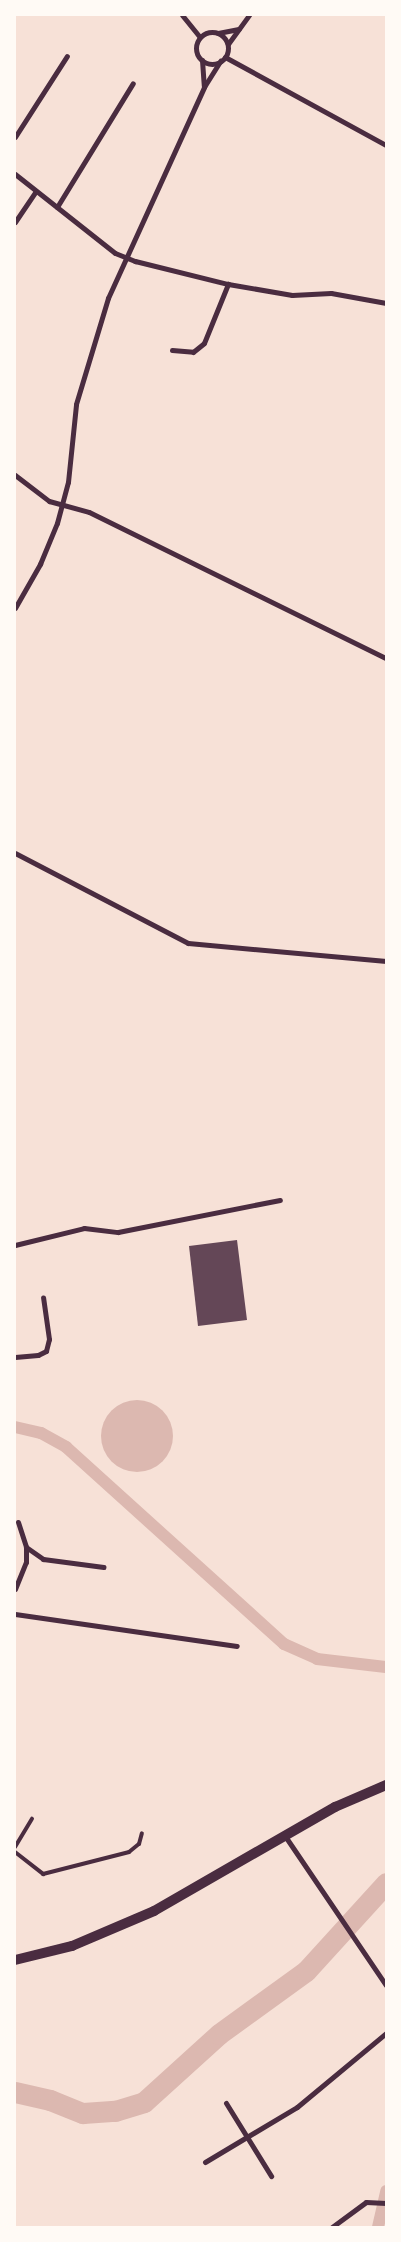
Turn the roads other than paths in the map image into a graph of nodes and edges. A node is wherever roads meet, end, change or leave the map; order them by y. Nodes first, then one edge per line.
1 (182, 15) edge
2 (250, 15) edge
3 (239, 29) junction
4 (218, 33) junction
5 (200, 37) junction
6 (228, 44) junction
7 (66, 56) dead end
8 (223, 59) junction
9 (202, 60) junction
10 (133, 83) dead end
11 (204, 87) junction
12 (15, 137) edge
13 (386, 145) edge
14 (15, 174) edge
15 (36, 191) junction
16 (57, 207) junction
17 (15, 222) edge
18 (125, 257) junction
19 (228, 284) junction
20 (386, 302) edge
21 (172, 350) dead end
22 (15, 475) edge
23 (61, 505) junction
24 (15, 608) edge
25 (386, 658) edge
26 (15, 853) edge
27 (386, 961) edge
28 (280, 1200) dead end
29 (15, 1245) edge
30 (43, 1297) dead end
31 (15, 1357) edge
32 (18, 1522) dead end
33 (26, 1547) junction
34 (103, 1567) dead end
35 (15, 1590) edge
36 (15, 1614) edge
37 (237, 1646) dead end
38 (386, 1785) edge
39 (32, 1819) dead end
40 (142, 1832) dead end
41 (284, 1835) junction
42 (15, 1847) edge
43 (15, 1852) edge
44 (15, 1960) edge
45 (386, 1985) edge
46 (386, 2033) edge
47 (226, 2103) dead end
48 (248, 2137) junction
49 (205, 2162) dead end
50 (271, 2176) dead end
51 (386, 2203) edge
52 (332, 2227) edge

1 - 5 street
2 - 3 street
3 - 4 street
3 - 6 street
4 - 5 street
4 - 6 street
5 - 9 street
6 - 8 street
7 - 12 street
8 - 9 street
8 - 11 street
8 - 13 street
9 - 11 street
10 - 16 street
11 - 18 street
14 - 15 street
15 - 16 street
15 - 17 street
16 - 18 street
18 - 19 street
18 - 23 street
19 - 20 street
19 - 21 street
22 - 23 street
23 - 24 street
23 - 25 street
26 - 27 street
28 - 29 street
30 - 31 street
32 - 33 street
33 - 34 street
33 - 35 street
36 - 37 street
38 - 41 main road
39 - 42 lane
40 - 43 lane
41 - 44 main road
41 - 45 street
46 - 48 street
47 - 48 street
48 - 49 street
48 - 50 street
51 - 52 street

